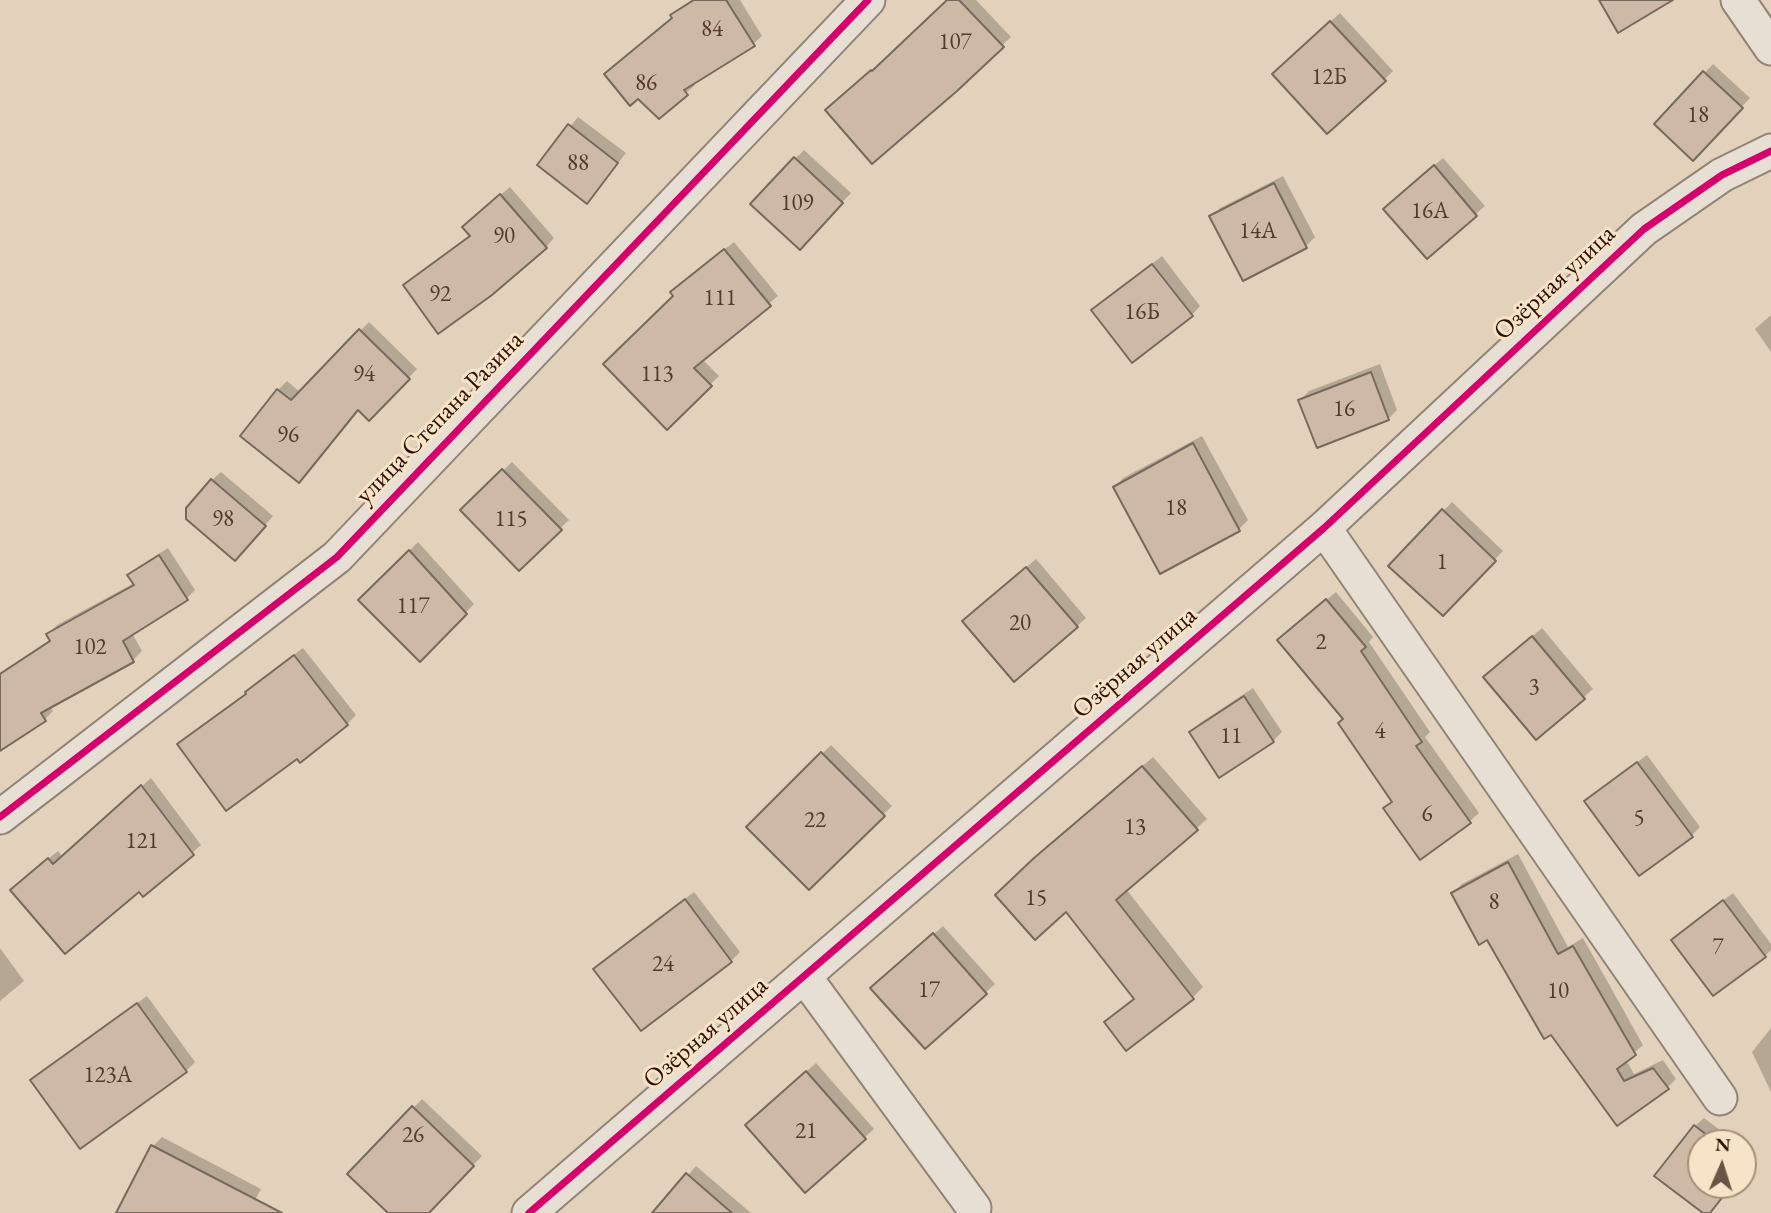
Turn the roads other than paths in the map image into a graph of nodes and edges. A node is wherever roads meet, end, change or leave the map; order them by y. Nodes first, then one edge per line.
1 (868, 0) edge
2 (1738, 0) edge
3 (1771, 48) edge
4 (1771, 151) edge
5 (1324, 528) junction
6 (0, 817) edge
7 (804, 976) junction
8 (1720, 1098) dead end
9 (974, 1208) dead end
10 (529, 1213) edge

1 - 6 street, улица Степана Разина
2 - 3 street
4 - 5 street, Озёрная улица
5 - 7 street, Озёрная улица
5 - 8 street
7 - 9 street
7 - 10 street, Озёрная улица

